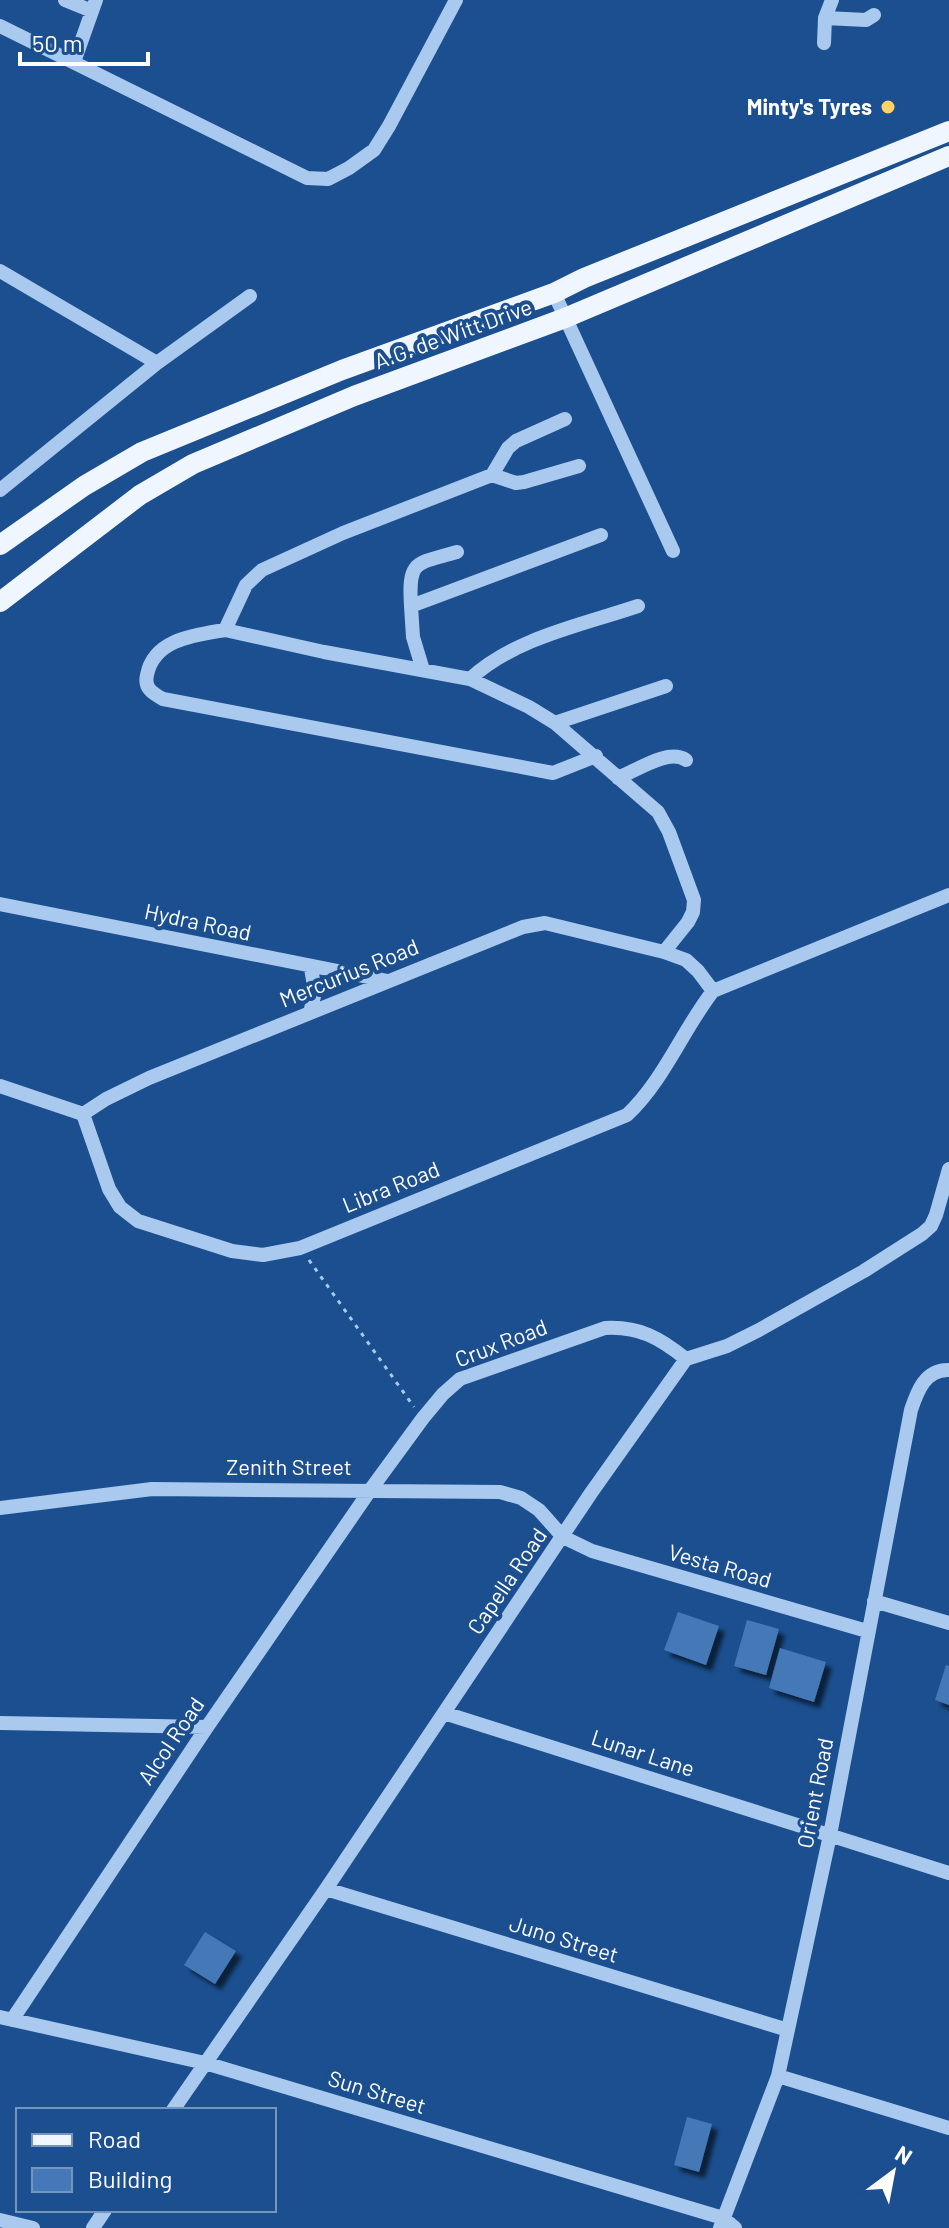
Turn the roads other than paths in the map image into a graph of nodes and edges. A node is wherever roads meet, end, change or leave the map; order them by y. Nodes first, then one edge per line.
1 (65, 0) edge
2 (456, 0) edge
3 (832, 0) edge
4 (94, 6) edge
5 (874, 15) dead end
6 (825, 18) junction
7 (0, 26) edge
8 (824, 43) dead end
9 (74, 62) junction
10 (949, 131) edge
11 (949, 156) edge
12 (852, 170) junction
13 (861, 193) junction
14 (0, 271) edge
15 (554, 293) junction
16 (250, 296) dead end
17 (565, 318) junction
18 (157, 363) junction
19 (342, 370) junction
20 (278, 396) junction
21 (354, 396) junction
22 (565, 419) dead end
23 (290, 421) junction
24 (579, 466) dead end
25 (492, 475) junction
26 (0, 490) edge
27 (601, 535) dead end
28 (0, 545) edge
29 (673, 551) dead end
30 (457, 552) dead end
31 (0, 602) edge
32 (411, 606) junction
33 (638, 606) dead end
34 (225, 630) junction
35 (423, 670) junction
36 (470, 679) junction
37 (666, 686) dead end
38 (555, 723) junction
39 (596, 756) junction
40 (686, 760) dead end
41 (618, 778) junction
42 (949, 895) edge
43 (0, 904) edge
44 (664, 952) junction
45 (311, 968) junction
46 (388, 981) junction
47 (713, 991) junction
48 (310, 1013) junction
49 (0, 1086) edge
50 (83, 1114) junction
51 (949, 1169) edge
52 (686, 1359) junction
53 (946, 1370) edge
54 (371, 1489) junction
55 (0, 1508) edge
56 (563, 1537) junction
57 (874, 1601) junction
58 (949, 1623) edge
59 (867, 1631) junction
60 (444, 1713) junction
61 (0, 1723) edge
62 (207, 1727) junction
63 (830, 1835) junction
64 (949, 1873) edge
65 (326, 1889) junction
66 (6, 2018) edge
67 (788, 2030) junction
68 (205, 2063) junction
69 (778, 2076) junction
70 (174, 2108) edge
71 (949, 2128) edge
72 (0, 2220) edge
73 (726, 2225) edge
74 (33, 2228) edge

1 - 4 street
2 - 9 street
3 - 6 street
4 - 9 street
5 - 6 street
6 - 8 street
7 - 9 street
10 - 12 main road, A.G. de Witt Drive
11 - 13 main road, A.G. de Witt Drive
12 - 13 main road
12 - 15 main road, A.G. de Witt Drive
13 - 17 main road, A.G. de Witt Drive
14 - 18 street
15 - 17 street
15 - 19 main road, A.G. de Witt Drive
16 - 18 street
17 - 21 main road, A.G. de Witt Drive
17 - 29 street
18 - 26 street
19 - 20 main road, A.G. de Witt Drive
19 - 21 main road
20 - 23 main road
20 - 28 main road, A.G. de Witt Drive
21 - 23 main road, A.G. de Witt Drive
22 - 25 street
23 - 31 main road, A.G. de Witt Drive
24 - 25 street
25 - 34 street
27 - 32 street
30 - 32 street
32 - 35 street
33 - 36 street
34 - 35 street
34 - 39 street
35 - 36 street
36 - 38 street
37 - 38 street
38 - 39 street
39 - 41 street
40 - 41 street
41 - 44 street
42 - 47 street
43 - 45 street, Hydra Road
44 - 46 street, Mercurius Road
44 - 47 street, Mercurius Road
45 - 46 street, Hydra Road
45 - 48 street
46 - 48 street, Mercurius Road
47 - 50 street, Libra Road
48 - 50 street, Mercurius Road
49 - 50 street
51 - 52 street
52 - 54 street, Crux Road
52 - 56 street, Capella Road
53 - 57 street, Orient Road
54 - 55 street, Zenith Street
54 - 56 street, Zenith Street
54 - 62 street, Alcol Road
56 - 59 street, Vesta Road
56 - 60 street, Capella Road
57 - 58 street
57 - 59 street, Orient Road
59 - 63 street, Orient Road
60 - 63 street, Lunar Lane
60 - 65 street, Capella Road
61 - 62 street
62 - 66 street, Alcol Road
63 - 64 street, Lunar Lane
63 - 67 street, Orient Road
65 - 67 street, Juno Street
65 - 68 street, Capella Road
66 - 68 street, Sun Street
67 - 69 street, Orient Road
68 - 70 street, Capella Road
68 - 73 street, Sun Street
69 - 71 street
69 - 73 street, Orient Road
72 - 74 street

